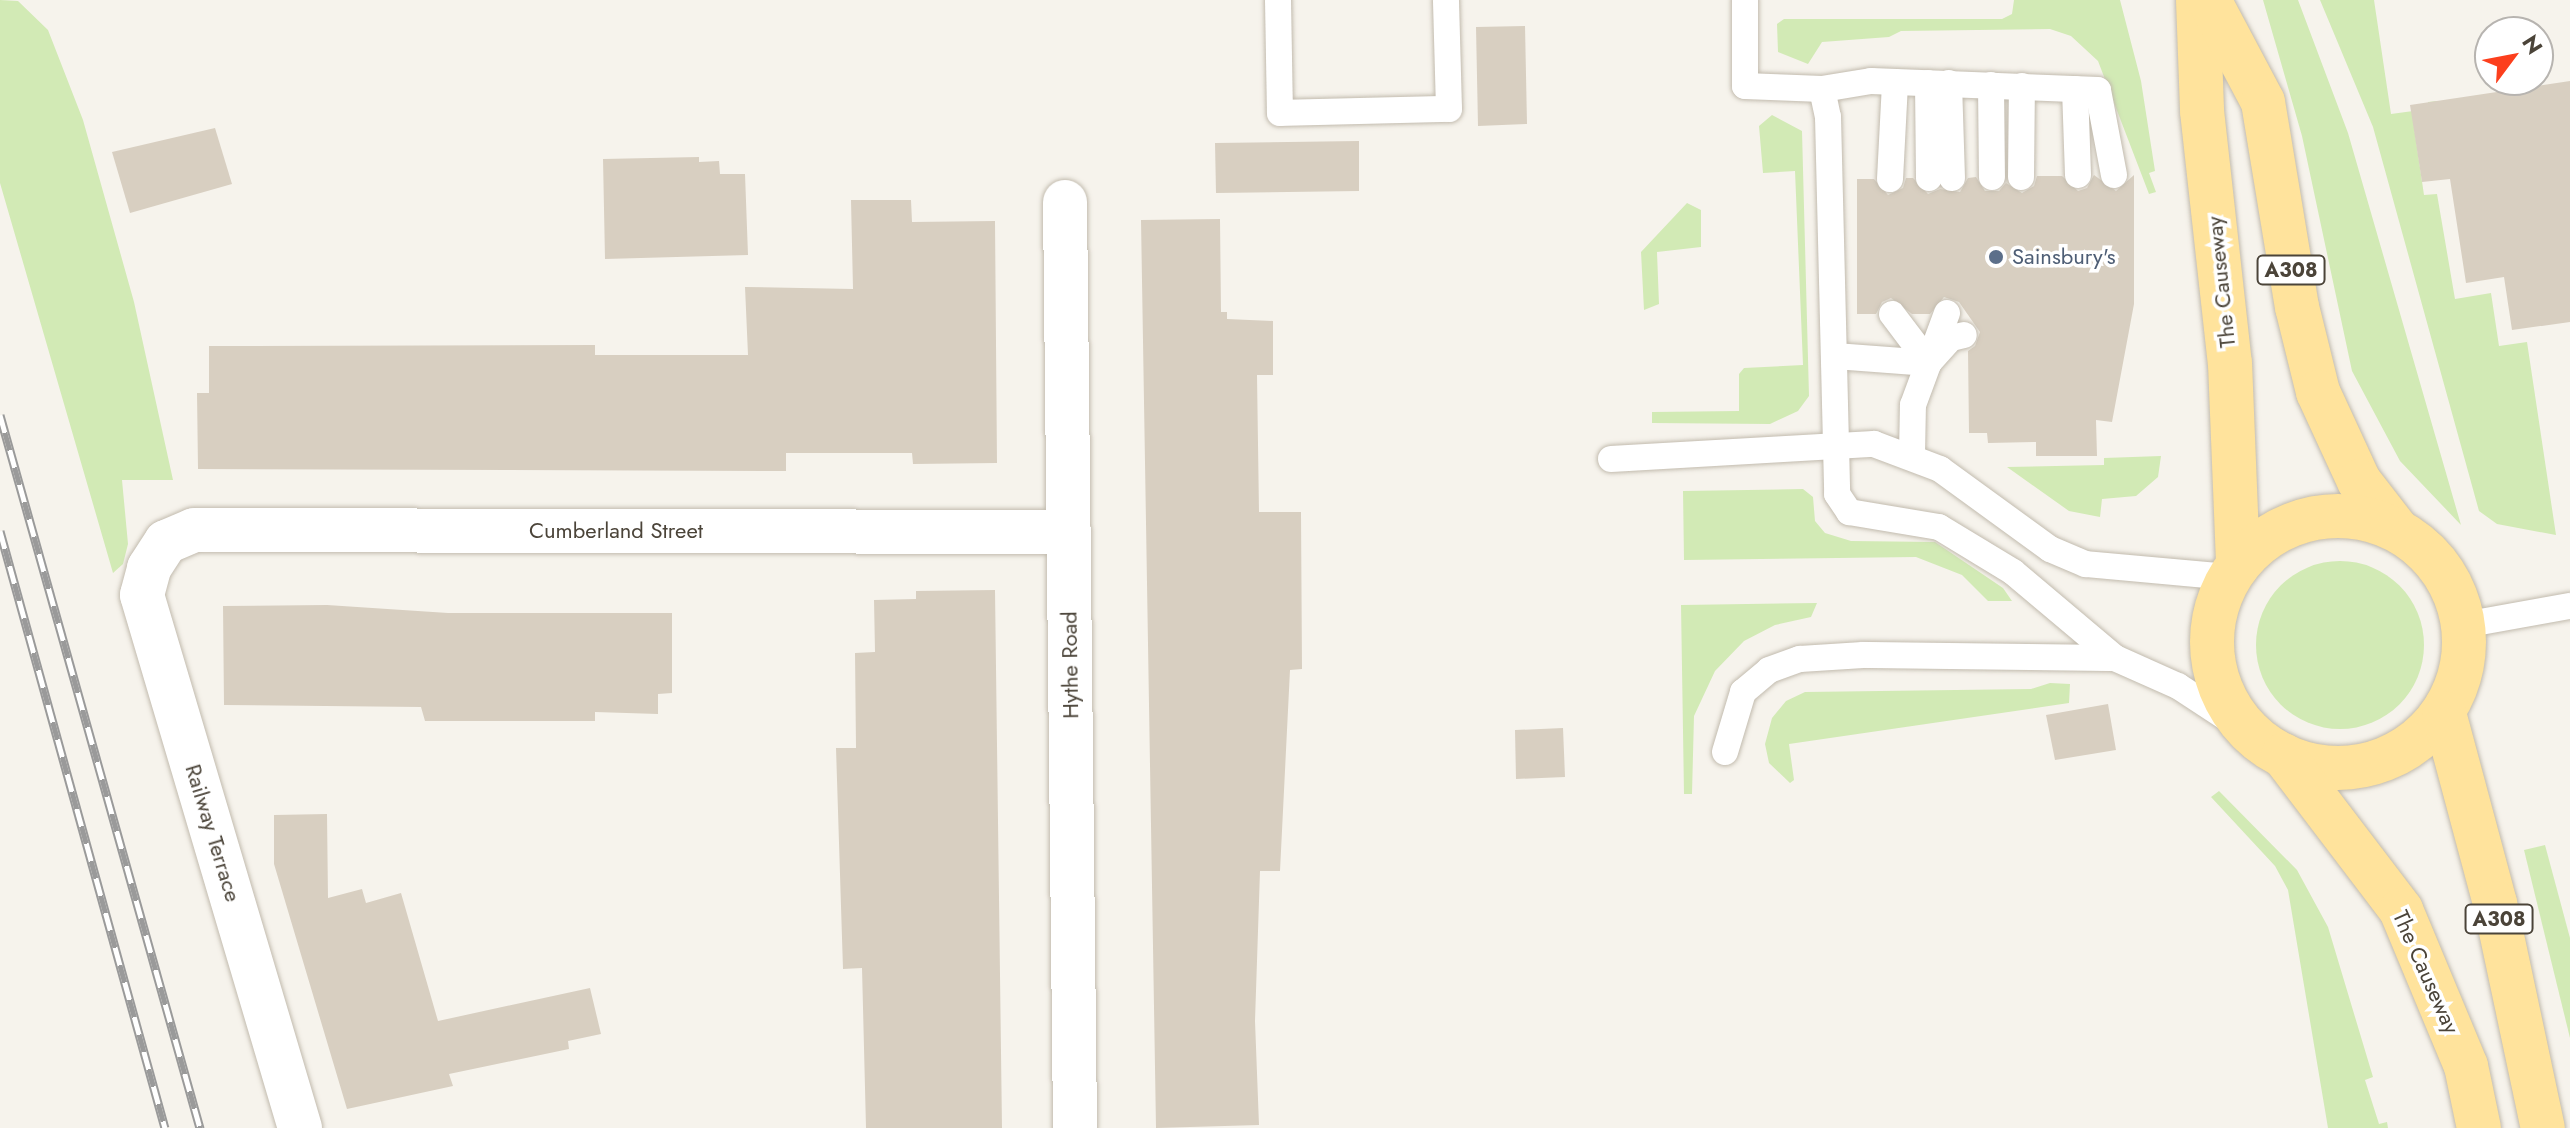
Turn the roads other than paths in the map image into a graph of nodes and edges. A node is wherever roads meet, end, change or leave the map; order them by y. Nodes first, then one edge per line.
1 (1278, 0) edge
2 (1446, 0) edge
3 (1745, 0) edge
4 (2198, 0) edge
5 (2209, 0) edge
6 (1895, 82) junction
7 (1938, 83) junction
8 (1991, 85) junction
9 (2022, 86) junction
10 (1822, 89) junction
11 (2075, 89) junction
12 (2078, 175) dead end
13 (2114, 175) dead end
14 (1992, 177) dead end
15 (2021, 177) dead end
16 (1941, 178) dead end
17 (1890, 179) dead end
18 (1065, 202) dead end
19 (1892, 314) dead end
20 (1937, 314) dead end
21 (1964, 335) dead end
22 (1835, 356) junction
23 (1929, 363) junction
24 (1835, 446) junction
25 (1912, 455) junction
26 (1611, 459) dead end
27 (2397, 530) junction
28 (1069, 532) junction
29 (166, 542) joint
30 (2233, 571) junction
31 (2570, 606) edge
32 (2464, 625) junction
33 (2115, 658) junction
34 (2444, 713) junction
35 (2265, 744) junction
36 (1725, 752) dead end
37 (300, 1128) edge
38 (1075, 1128) edge
39 (2479, 1128) edge
40 (2543, 1128) edge

1 - 2 lane
3 - 10 lane
4 - 30 main road, The Causeway
5 - 27 main road, A308
6 - 7 lane
6 - 10 lane
6 - 17 lane
7 - 8 lane
7 - 16 lane
8 - 9 lane
8 - 14 lane
9 - 11 lane
9 - 15 lane
10 - 22 lane
11 - 12 lane
11 - 13 lane
18 - 28 street, Hythe Road
19 - 23 lane
20 - 23 lane
21 - 23 lane
22 - 23 lane
22 - 24 lane
23 - 25 lane
24 - 25 lane
24 - 26 lane
24 - 33 lane
25 - 30 lane
27 - 30 main road
27 - 32 main road
28 - 29 street, Cumberland Street
28 - 38 street, Hythe Road
29 - 37 street, Railway Terrace
30 - 35 main road
31 - 32 lane
32 - 34 main road
33 - 35 lane
33 - 36 lane
34 - 35 main road
34 - 40 main road, A308
35 - 39 main road, The Causeway

